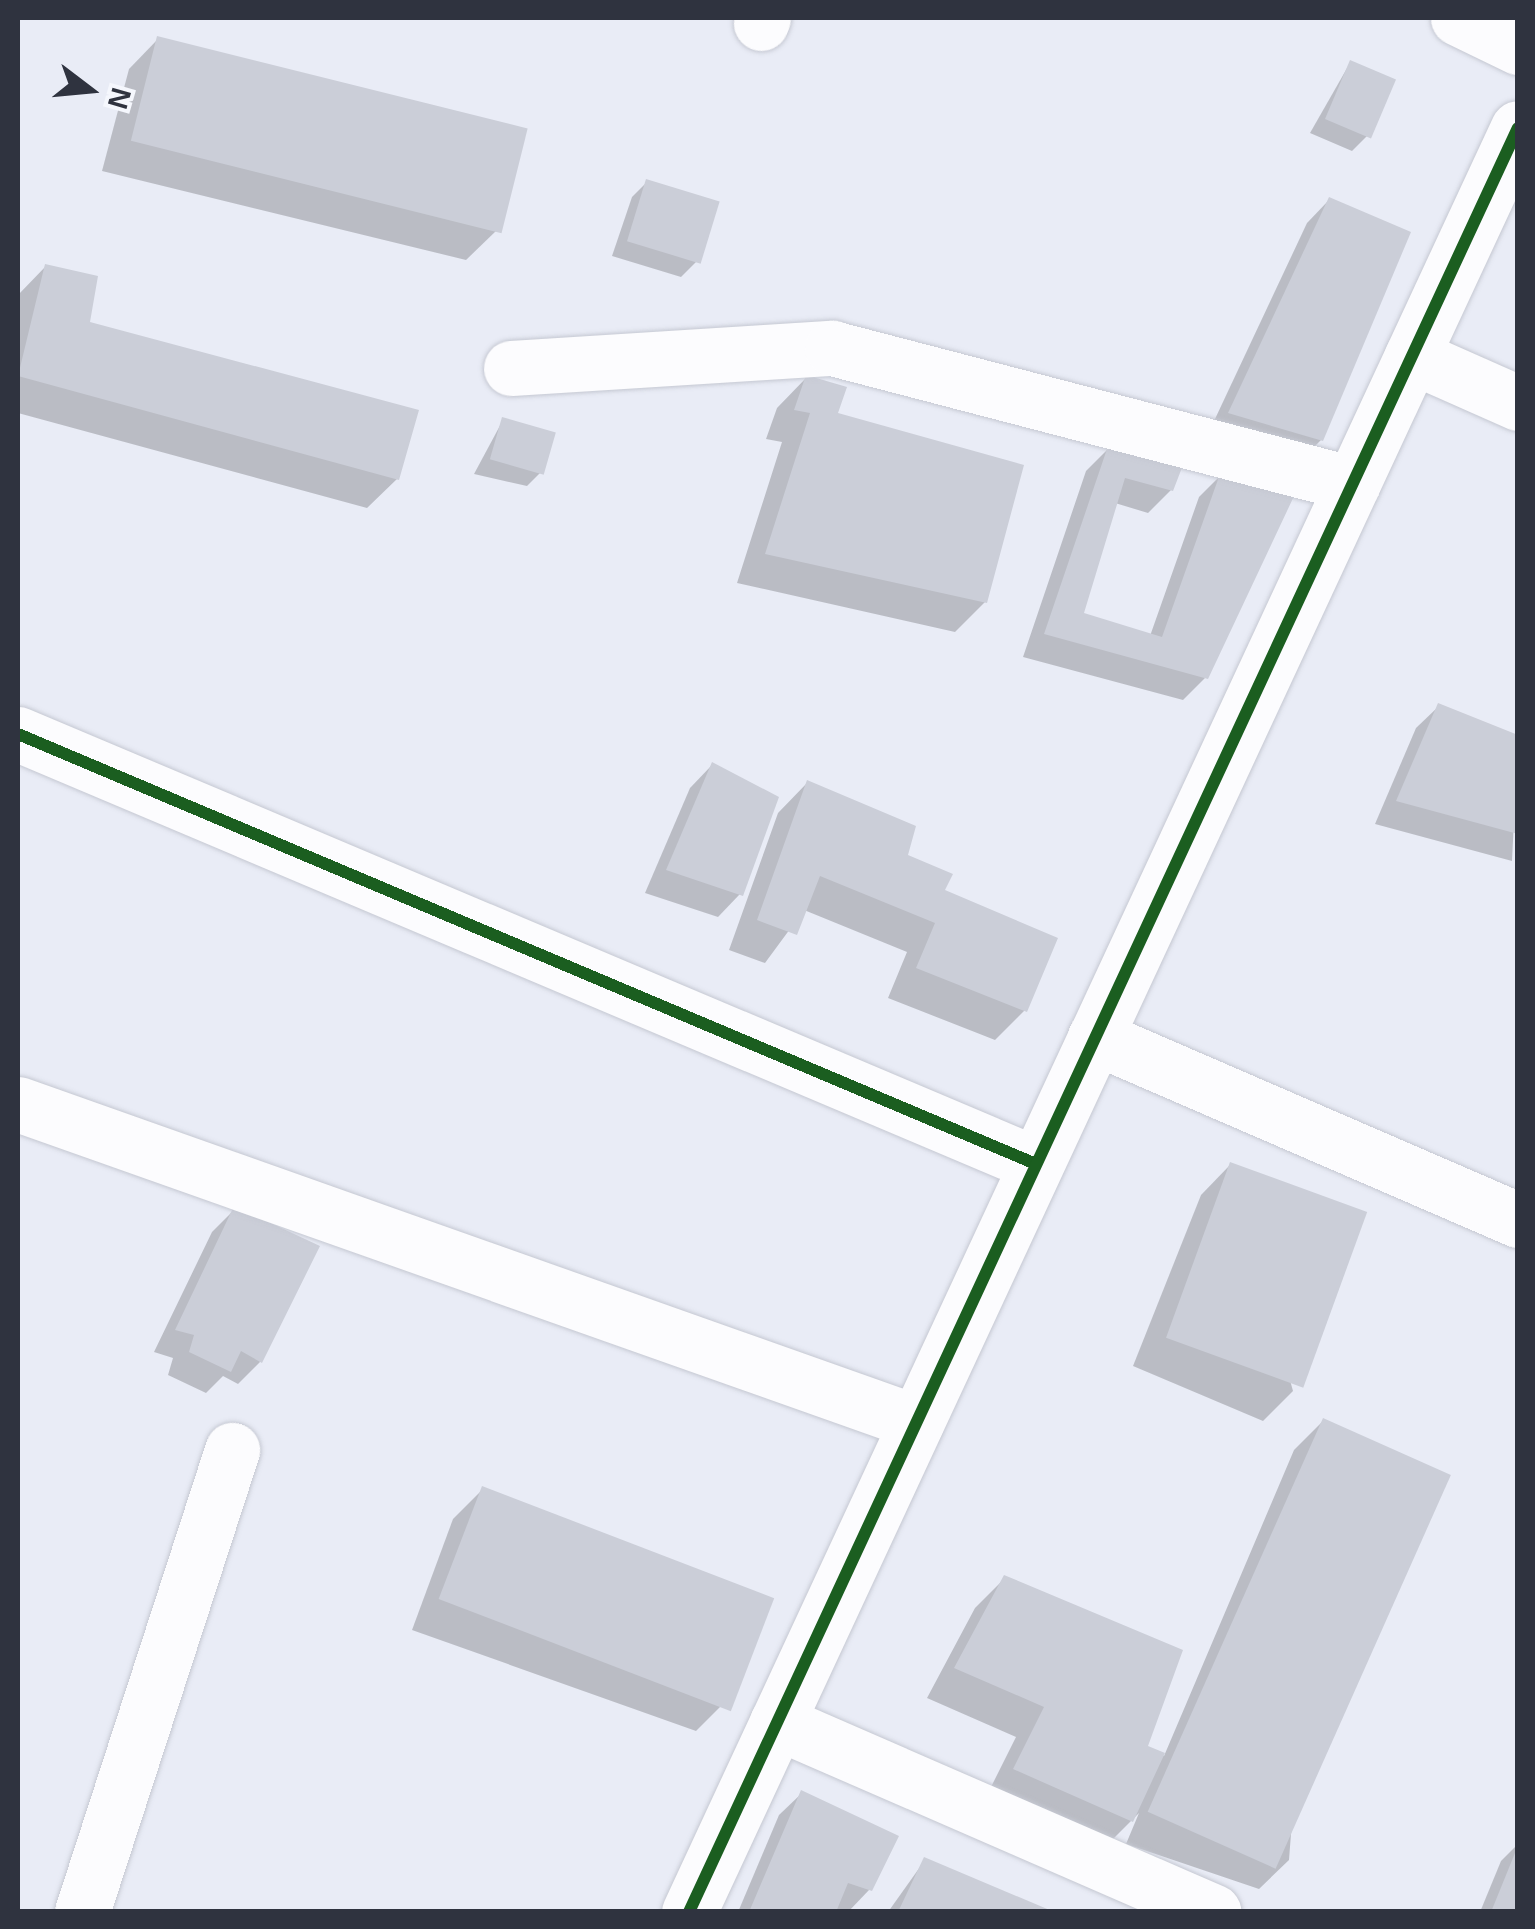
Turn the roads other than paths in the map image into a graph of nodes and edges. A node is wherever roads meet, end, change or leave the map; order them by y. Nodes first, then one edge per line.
1 (1458, 18) edge
2 (1518, 47) edge
3 (1518, 128) edge
4 (1412, 356) junction
5 (511, 368) dead end
6 (1518, 402) edge
7 (1353, 484) junction
8 (18, 734) edge
9 (1094, 1038) junction
10 (18, 1104) edge
11 (1036, 1164) junction
12 (1518, 1220) edge
13 (916, 1422) junction
14 (232, 1450) dead end
15 (777, 1722) junction
16 (82, 1912) edge
17 (689, 1912) edge
18 (1213, 1912) edge

1 - 2 street
3 - 4 street
4 - 6 street
4 - 7 street
5 - 7 street
7 - 9 street
8 - 11 street
9 - 11 street
9 - 12 street
10 - 13 street
11 - 13 street
13 - 15 street
14 - 16 street
15 - 17 street
15 - 18 street

